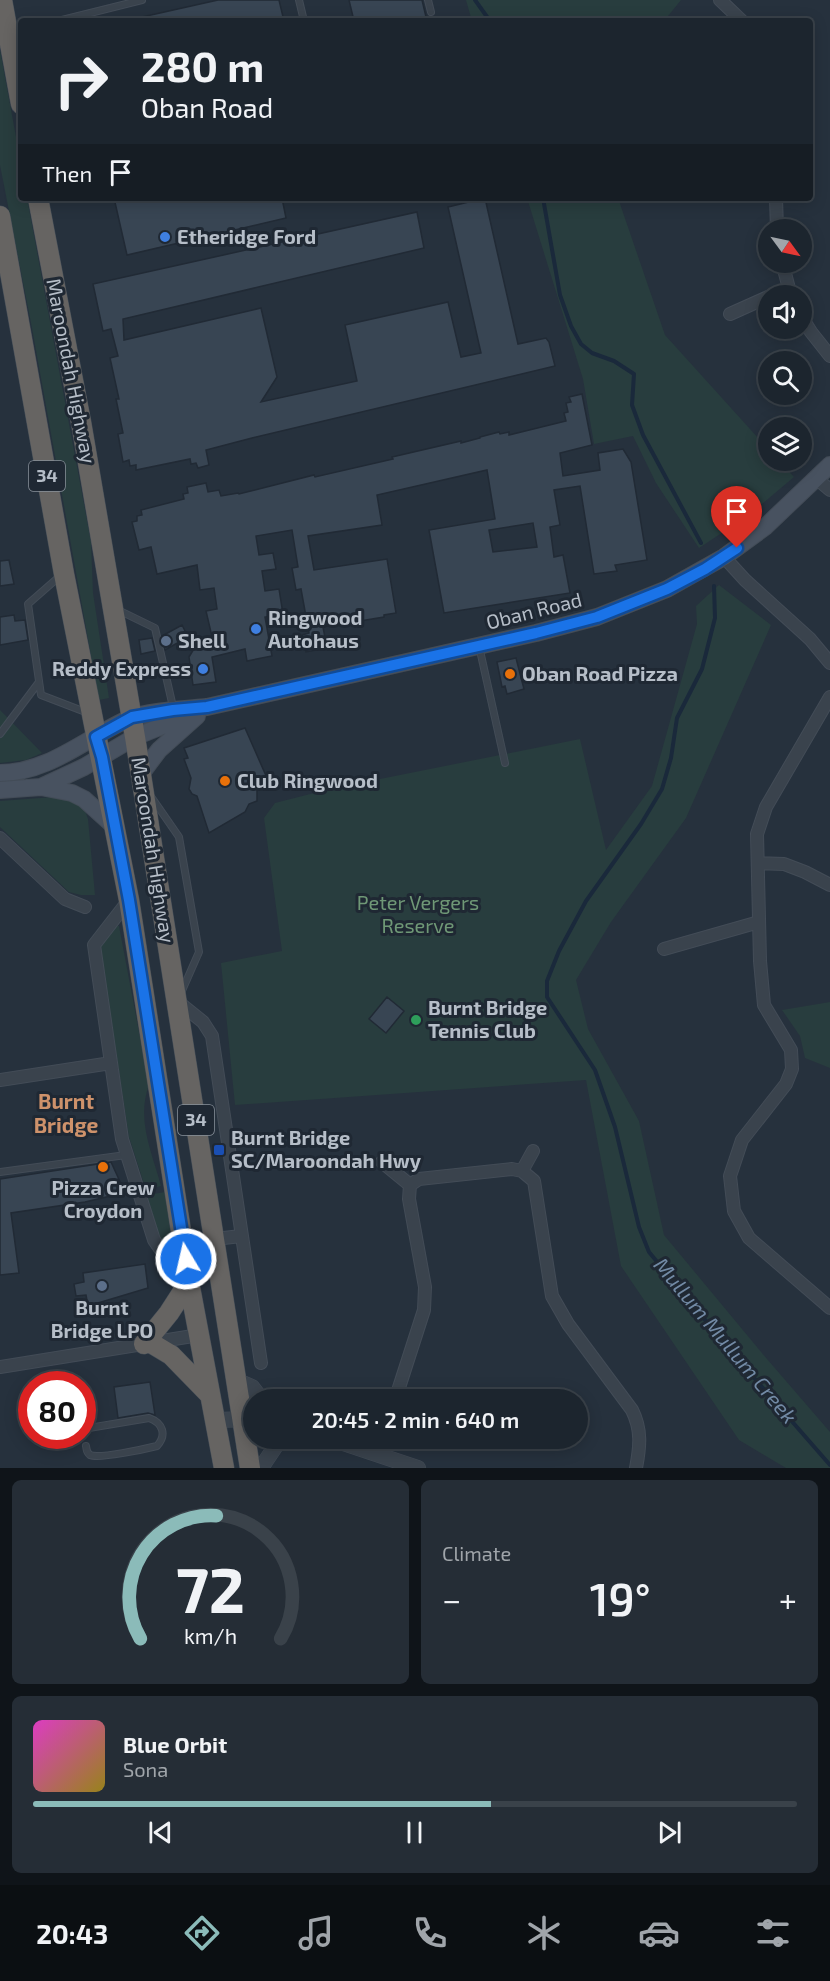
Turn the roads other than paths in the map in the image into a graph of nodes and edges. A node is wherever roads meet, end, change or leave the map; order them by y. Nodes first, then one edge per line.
1 (2, 0) edge
2 (142, 0) edge
3 (299, 0) edge
4 (428, 0) edge
5 (720, 0) edge
6 (112, 4) edge
7 (431, 12) dead end
8 (68, 18) edge
9 (303, 18) edge
10 (739, 18) edge
11 (18, 80) edge
12 (39, 201) edge
13 (776, 201) edge
14 (0, 216) edge
15 (777, 219) edge
16 (758, 301) edge
17 (730, 314) dead end
18 (812, 333) edge
19 (830, 356) edge
20 (830, 465) edge
21 (817, 479) junction
22 (830, 490) edge
23 (724, 557) junction
24 (64, 573) junction
25 (113, 607) junction
26 (479, 646) junction
27 (830, 663) edge
28 (164, 669) junction
29 (125, 676) junction
30 (39, 682) junction
31 (830, 697) edge
32 (207, 707) junction
33 (173, 710) junction
34 (92, 714) junction
35 (132, 717) junction
36 (0, 735) edge
37 (96, 737) junction
38 (135, 737) junction
39 (102, 757) junction
40 (505, 763) dead end
41 (0, 773) edge
42 (142, 780) junction
43 (41, 788) junction
44 (0, 790) edge
45 (115, 827) junction
46 (0, 838) edge
47 (758, 863) junction
48 (830, 885) edge
49 (129, 900) junction
50 (85, 907) dead end
51 (759, 922) junction
52 (664, 949) dead end
53 (177, 1001) junction
54 (111, 1062) junction
55 (0, 1080) edge
56 (533, 1151) dead end
57 (127, 1155) junction
58 (382, 1162) dead end
59 (522, 1171) junction
60 (0, 1172) edge
61 (411, 1185) junction
62 (241, 1236) junction
63 (215, 1239) junction
64 (189, 1282) junction
65 (830, 1308) edge
66 (229, 1330) junction
67 (199, 1335) junction
68 (148, 1343) junction
69 (261, 1364) dead end
70 (0, 1367) edge
71 (236, 1380) junction
72 (254, 1389) edge
73 (399, 1389) edge
74 (209, 1394) junction
75 (243, 1405) edge
76 (243, 1426) edge
77 (96, 1427) edge
78 (216, 1427) junction
79 (86, 1449) edge
80 (250, 1449) edge
81 (274, 1449) edge
82 (362, 1449) edge
83 (379, 1449) edge
84 (377, 1454) junction
85 (224, 1468) edge
86 (250, 1468) edge
87 (261, 1468) edge
88 (418, 1468) edge
89 (636, 1468) edge

1 - 11 highway
2 - 6 lane
3 - 9 lane
4 - 7 lane
5 - 10 street
6 - 8 lane
12 - 25 highway, Maroondah Highway / 34
13 - 15 street
14 - 24 highway, Maroondah Highway / 34
16 - 17 street
18 - 19 street
20 - 21 main road, Oban Road
21 - 22 street
21 - 23 main road, Oban Road
23 - 26 main road, Oban Road
23 - 27 street
24 - 30 lane
24 - 34 highway, Maroondah Highway / 34
25 - 28 lane
25 - 29 highway, Maroondah Highway / 34
26 - 32 main road, Oban Road
26 - 40 lane
28 - 29 lane
28 - 33 lane
29 - 35 highway, Maroondah Highway / 34
30 - 34 lane
30 - 36 lane
31 - 47 street
32 - 33 main road, Oban Road
32 - 38 main road, Oban Road
32 - 42 main road
33 - 35 main road, Oban Road
34 - 37 highway, Maroondah Highway / 34
35 - 37 main road, Oban Road
35 - 38 highway, Maroondah Highway / 34
37 - 39 highway, Maroondah Highway / 34
37 - 41 main road, Oban Road
38 - 39 main road, Oban Road
38 - 42 highway, Maroondah Highway / 34
39 - 43 main road, Oban Road
39 - 45 highway, Maroondah Highway / 34
42 - 53 highway, Maroondah Highway / 34
42 - 53 lane
43 - 44 main road
43 - 45 main road
45 - 49 highway, Maroondah Highway / 34
46 - 50 street
47 - 48 street
47 - 51 street
49 - 54 street
49 - 64 highway, Maroondah Highway / 34
51 - 52 street
51 - 65 street
53 - 62 street
53 - 63 highway, Maroondah Highway / 34
54 - 55 street
54 - 57 street
56 - 59 street
57 - 60 lane
57 - 64 street
58 - 61 street
59 - 61 street
59 - 89 street
61 - 73 street
62 - 63 street
62 - 69 street
63 - 66 highway, Maroondah Highway / 34
64 - 67 highway, Maroondah Highway / 34
64 - 68 highway
66 - 67 highway
66 - 71 highway, Maroondah Highway / 34
67 - 68 street
67 - 74 highway, Maroondah Highway / 34
68 - 70 street
68 - 74 highway
71 - 72 street
71 - 75 highway, Maroondah Highway / 34
74 - 78 highway, Maroondah Highway / 34
76 - 78 street
77 - 79 lane
78 - 85 highway, Maroondah Highway / 34
80 - 86 highway, Maroondah Highway / 34
81 - 87 street
82 - 84 street
83 - 84 street
84 - 88 street

